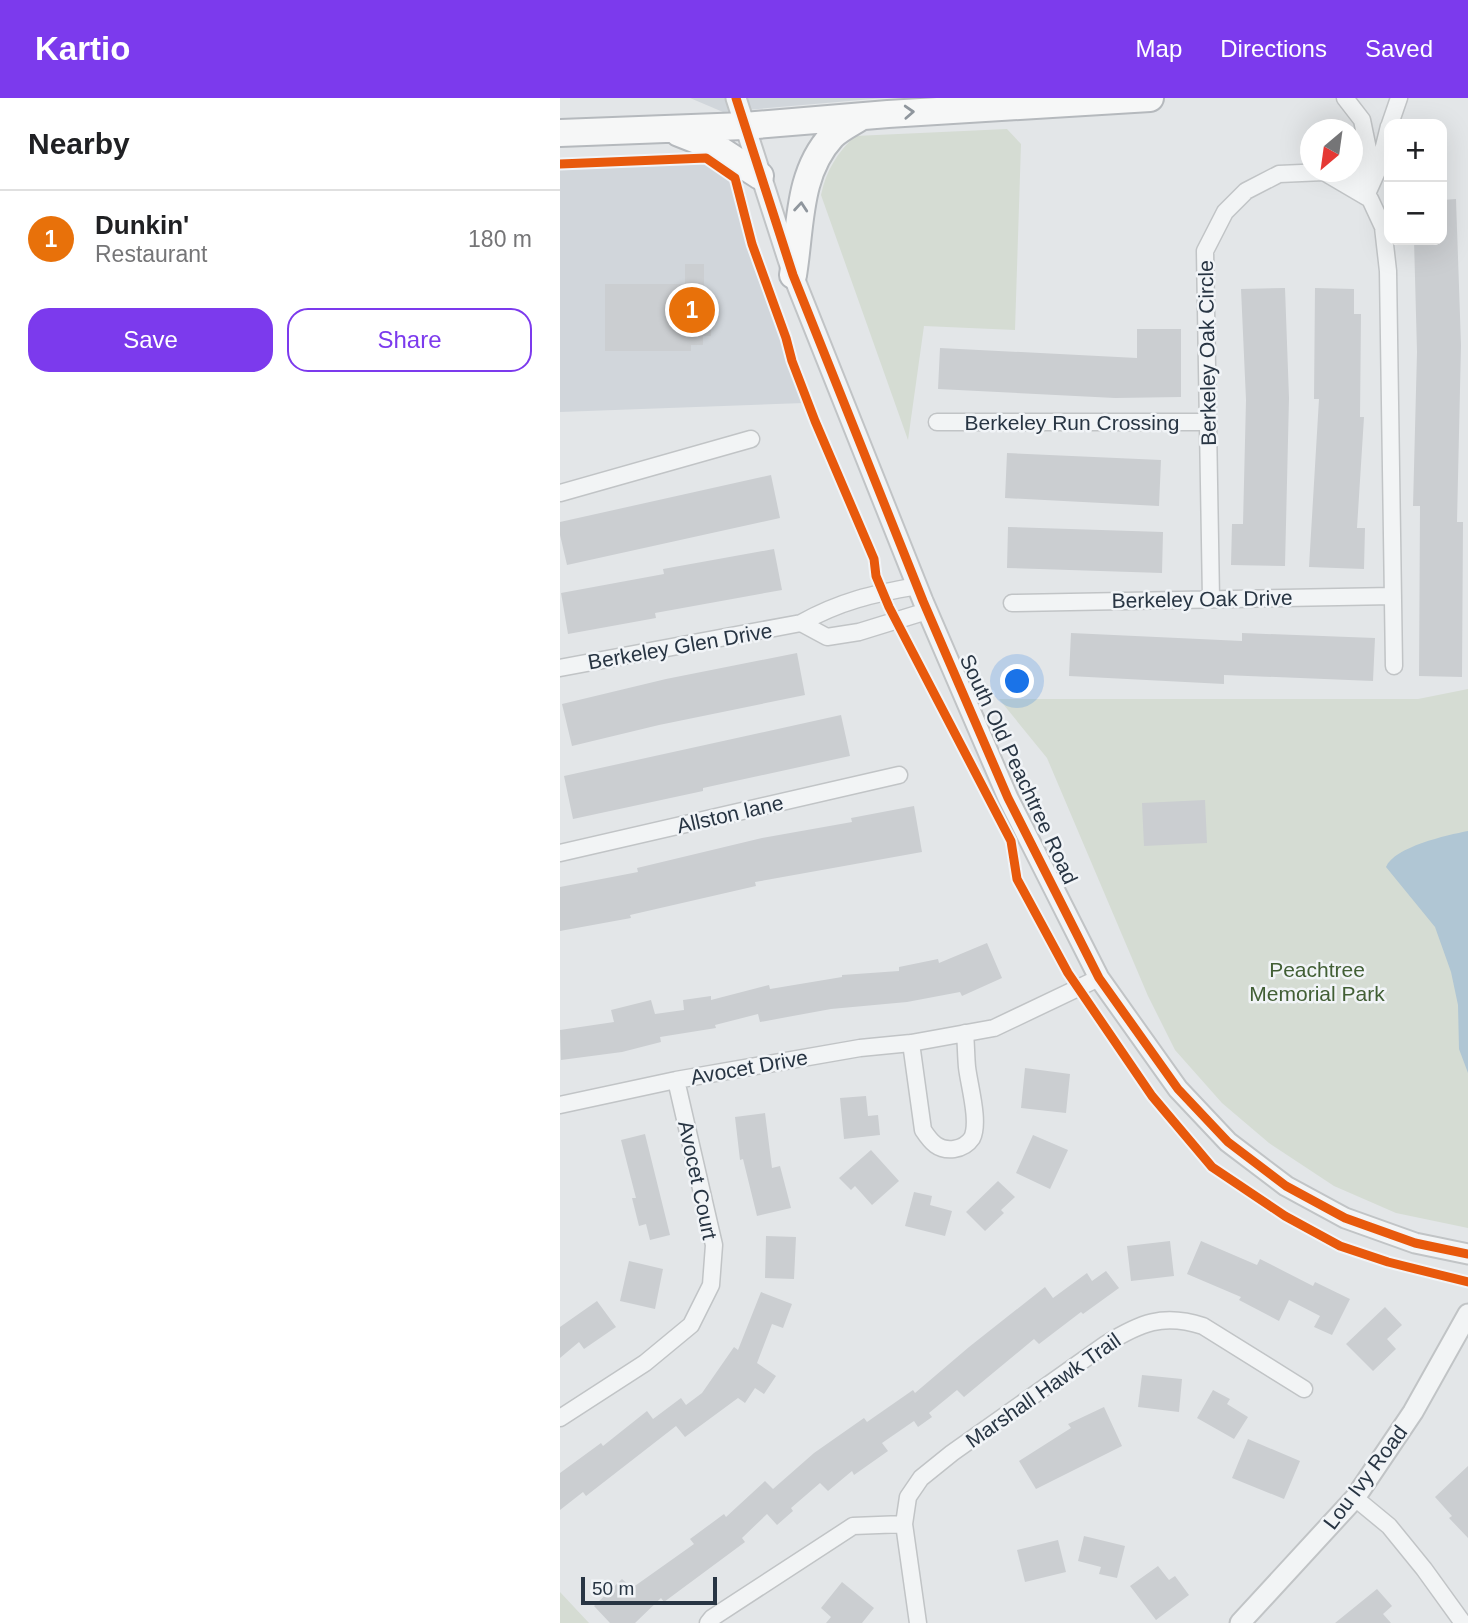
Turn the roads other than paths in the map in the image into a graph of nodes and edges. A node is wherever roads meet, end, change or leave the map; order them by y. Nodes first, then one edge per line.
1 (736, 98) edge
2 (1150, 98) edge
3 (1345, 98) edge
4 (1399, 98) edge
5 (862, 116) junction
6 (1392, 119) edge
7 (744, 126) junction
8 (653, 130) junction
9 (1384, 131) edge
10 (560, 133) edge
11 (1365, 137) junction
12 (1384, 146) edge
13 (760, 176) junction
14 (1351, 187) junction
15 (1366, 196) junction
16 (793, 275) junction
17 (937, 422) dead end
18 (1208, 422) junction
19 (751, 439) dead end
20 (560, 494) edge
21 (917, 586) junction
22 (1393, 596) junction
23 (1211, 599) junction
24 (1012, 603) dead end
25 (840, 604) junction
26 (927, 611) junction
27 (801, 623) junction
28 (847, 634) junction
29 (1394, 666) dead end
30 (560, 668) edge
31 (899, 775) dead end
32 (560, 853) edge
33 (1099, 978) junction
34 (965, 1033) junction
35 (911, 1043) junction
36 (676, 1080) junction
37 (560, 1105) edge
38 (1468, 1254) edge
39 (1468, 1314) edge
40 (1304, 1389) dead end
41 (560, 1418) edge
42 (1355, 1498) junction
43 (904, 1524) junction
44 (708, 1623) edge
45 (918, 1623) edge
46 (1240, 1623) edge
47 (1463, 1623) edge

1 - 7 street, South Old Peachtree Road
5 -> 2 highway
3 - 11 street
4 - 6 street
5 - 7 highway
16 -> 5 highway
7 - 8 highway
7 - 13 street, South Old Peachtree Road
8 - 10 highway
8 - 13 highway
9 - 11 street
11 - 14 street
12 - 15 street
13 - 16 street, South Old Peachtree Road
14 - 15 street, Berkeley Oak Circle
14 - 18 street, Berkeley Oak Circle
15 - 22 street
16 - 21 street, South Old Peachtree Road
17 - 18 street, Berkeley Run Crossing
18 - 23 street, Berkeley Oak Circle
19 - 20 street
21 - 25 street, Berkeley Glen Drive
21 - 26 street, South Old Peachtree Road
22 - 23 street, Berkeley Oak Drive
22 - 29 street
23 - 24 street, Berkeley Oak Drive
25 - 27 street, Berkeley Glen Drive
25 - 28 street
26 - 28 street, Berkeley Glen Drive
26 - 33 street, South Old Peachtree Road
27 - 28 street, Berkeley Glen Drive
27 - 30 street, Berkeley Glen Drive
31 - 32 street, Allston lane
33 - 34 street, Avocet Drive
33 - 38 street, South Old Peachtree Road
34 - 35 street, Avocet Drive
34 - 35 street
35 - 36 street, Avocet Drive
36 - 37 street, Avocet Drive
36 - 41 street, Avocet Court
39 - 42 street, Lou Ivy Road
40 - 43 street, Marshall Hawk Trail
42 - 46 street, Lou Ivy Road
42 - 47 street
43 - 44 street
43 - 45 street, Marshall Hawk Trail

